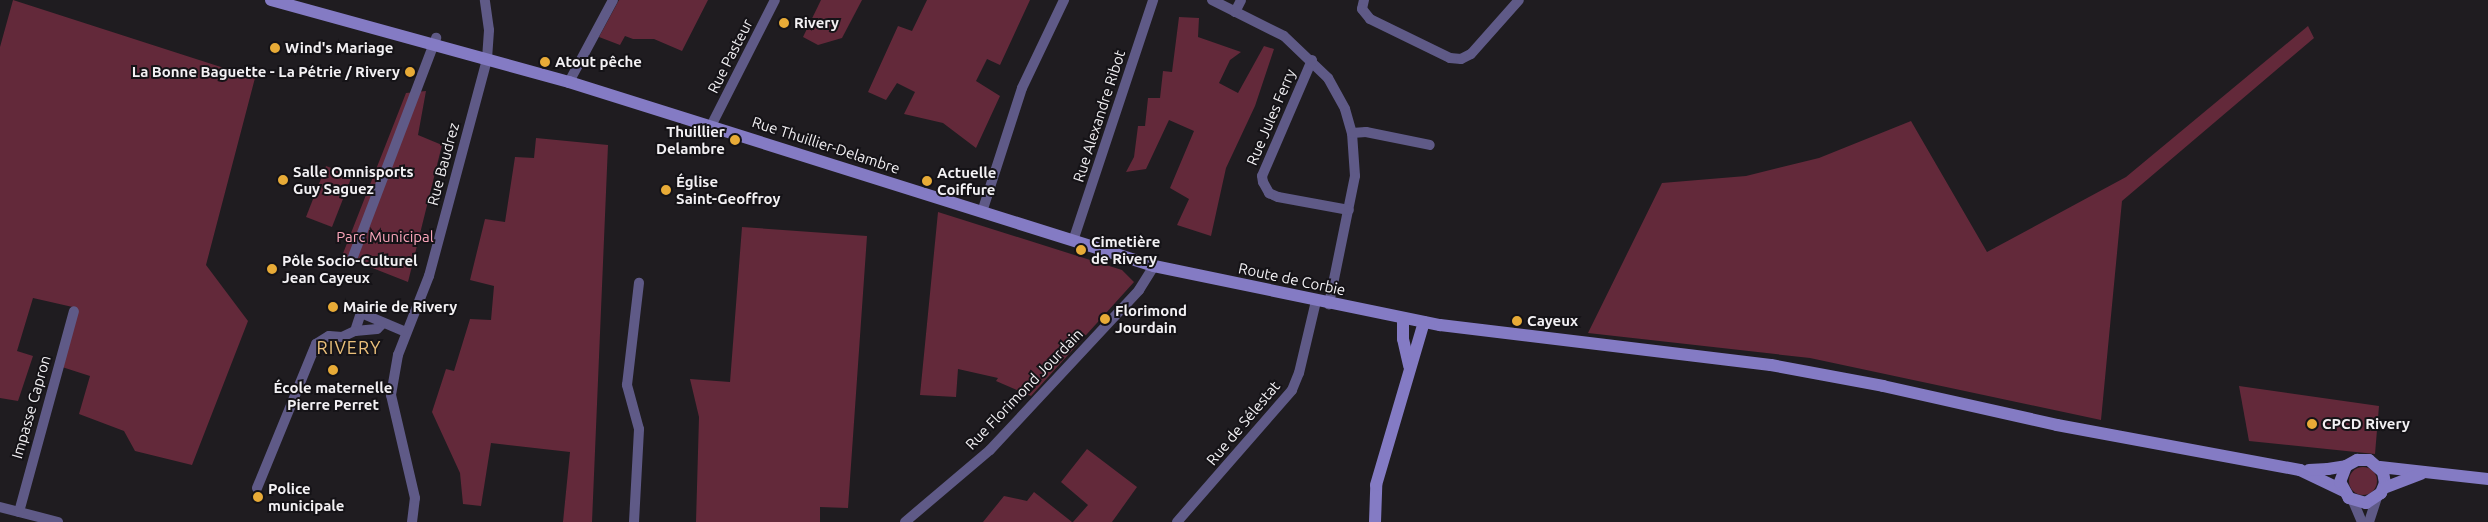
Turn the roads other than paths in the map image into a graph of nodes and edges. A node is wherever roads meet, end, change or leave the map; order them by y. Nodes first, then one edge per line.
1 (271, 0) edge
2 (485, 0) edge
3 (613, 0) edge
4 (775, 0) edge
5 (1064, 0) edge
6 (1153, 0) edge
7 (1212, 0) edge
8 (1241, 0) edge
9 (1364, 0) edge
10 (1519, 0) edge
11 (1235, 12) junction
12 (435, 41) junction
13 (487, 59) junction
14 (1312, 60) junction
15 (569, 82) junction
16 (712, 126) junction
17 (1352, 132) junction
18 (1430, 145) dead end
19 (1349, 210) junction
20 (982, 212) junction
21 (1073, 240) junction
22 (352, 262) dead end
23 (1154, 266) junction
24 (639, 283) dead end
25 (1316, 301) junction
26 (1329, 304) junction
27 (74, 311) dead end
28 (1403, 318) junction
29 (383, 322) junction
30 (1424, 322) junction
31 (355, 331) junction
32 (406, 332) junction
33 (1410, 368) junction
34 (2346, 466) junction
35 (2380, 467) junction
36 (2300, 470) junction
37 (2424, 473) junction
38 (2488, 479) edge
39 (257, 488) dead end
40 (2342, 490) junction
41 (2380, 493) junction
42 (2354, 501) junction
43 (0, 507) edge
44 (19, 512) junction
45 (58, 522) edge
46 (412, 522) edge
47 (634, 522) edge
48 (905, 522) edge
49 (1177, 522) edge
50 (1375, 522) edge
51 (2362, 522) edge
52 (2369, 522) edge

1 - 12 main road, Rue Thuillier-Delambre
2 - 13 street, Rue Baudrez
3 - 15 street
4 - 16 street, Rue Pasteur
5 - 20 street
6 - 21 street, Rue Alexandre Ribot
7 - 11 street
8 - 11 street
9 - 10 street
11 - 14 street
12 - 13 main road, Rue Thuillier-Delambre
12 - 22 street
13 - 15 main road, Rue Thuillier-Delambre
13 - 32 street, Rue Baudrez
14 - 17 street
14 - 19 street, Rue Jules Ferry
15 - 16 main road, Rue Thuillier-Delambre
16 - 20 main road, Rue Thuillier-Delambre
17 - 18 street
17 - 19 street
19 - 26 street
20 - 21 main road, Rue Thuillier-Delambre
21 - 23 main road, Rue Thuillier-Delambre
23 - 25 main road, Route de Corbie
23 - 48 street, Rue Florimond Jourdain
24 - 47 street
25 - 26 main road, Route de Corbie
25 - 49 street, Rue de Sélestat
26 - 28 main road, Route de Corbie
27 - 44 street, Impasse Capron
28 - 30 main road, Route de Corbie
28 - 33 main road
29 - 31 street
29 - 31 street
29 - 32 street
30 - 33 main road
30 - 36 main road, Route de Corbie
31 - 39 street
32 - 46 street, Rue Baudrez
33 - 50 main road
34 - 35 main road
34 - 36 main road
34 - 40 main road
35 - 37 main road
35 - 41 main road
36 - 40 main road
37 - 38 main road
37 - 41 main road
40 - 42 main road
41 - 42 main road
41 - 52 street
42 - 51 street
43 - 44 street
44 - 45 street

